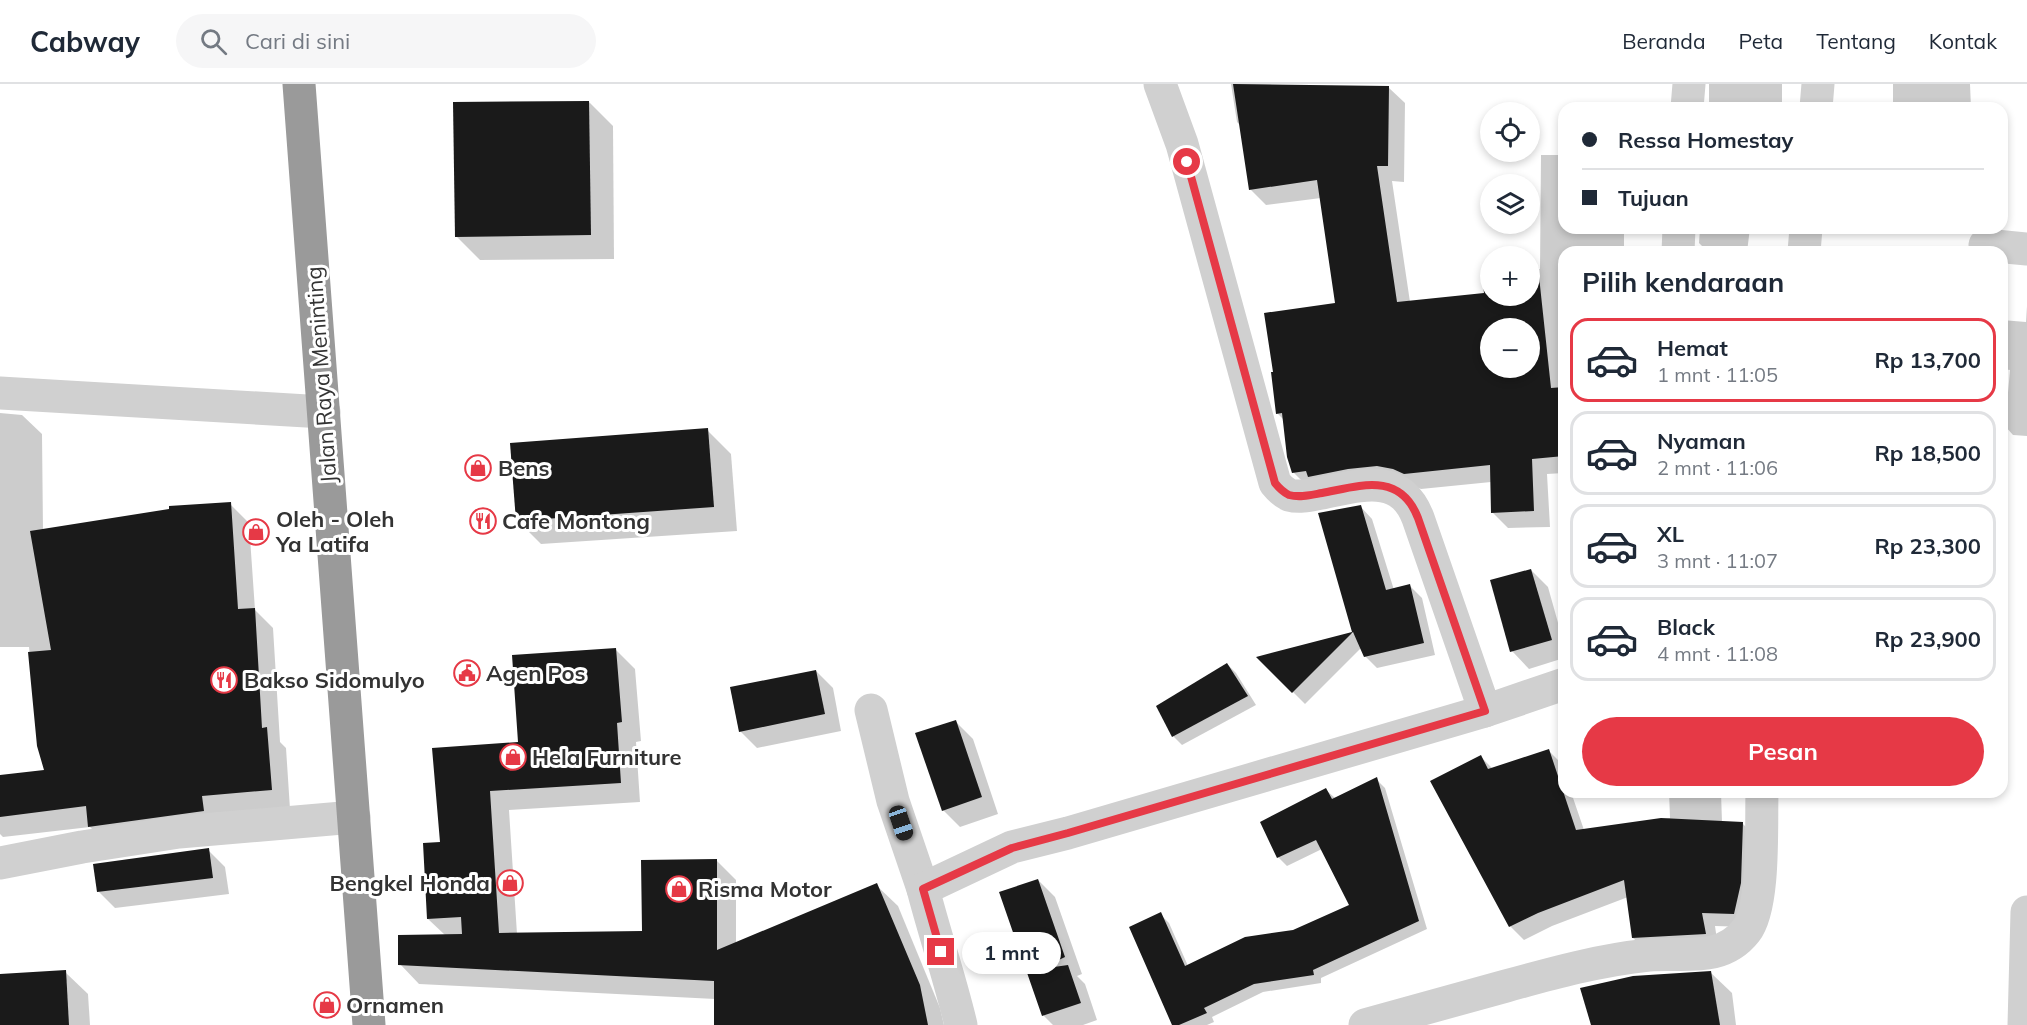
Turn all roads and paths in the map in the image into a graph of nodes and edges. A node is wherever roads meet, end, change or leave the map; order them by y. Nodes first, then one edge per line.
1 (299, 84) edge
2 (1160, 84) edge
3 (1689, 84) edge
4 (1818, 84) edge
5 (1688, 102) edge
6 (1816, 102) edge
7 (1985, 245) dead end
8 (1996, 246) edge
9 (2008, 247) edge
10 (2027, 249) edge
11 (0, 393) edge
12 (324, 412) junction
13 (1558, 686) edge
14 (871, 710) dead end
15 (1485, 711) junction
16 (1762, 798) edge
17 (354, 817) junction
18 (0, 863) edge
19 (923, 889) junction
20 (2027, 912) edge
21 (369, 1025) edge
22 (961, 1025) edge
23 (1365, 1025) edge
24 (2024, 1025) edge

1 - 12 highway, Jalan Raya Meninting
2 - 15 street
3 - 5 street
4 - 6 street
7 - 8 street
9 - 10 street
11 - 12 street
12 - 17 highway, Jalan Raya Meninting
13 - 15 street
14 - 19 street
15 - 19 street
16 - 23 street
17 - 18 street
17 - 21 highway, Jalan Raya Meninting
19 - 22 street
20 - 24 street

